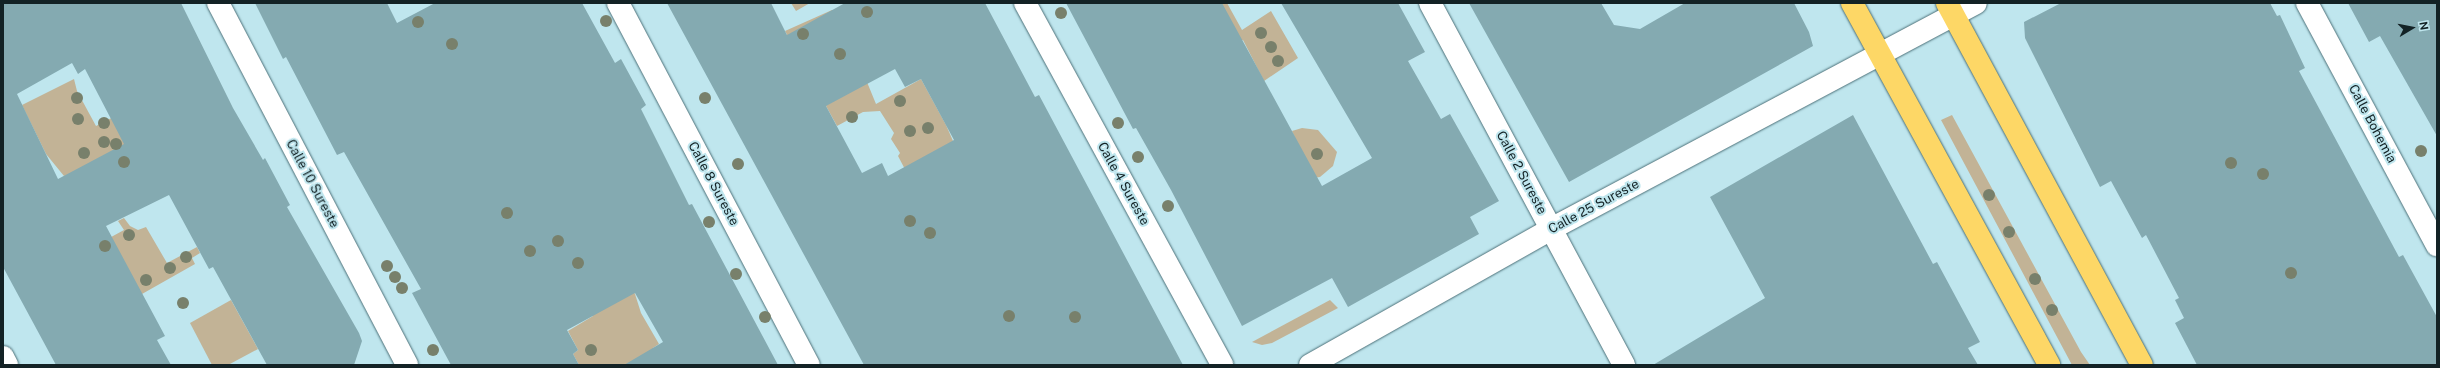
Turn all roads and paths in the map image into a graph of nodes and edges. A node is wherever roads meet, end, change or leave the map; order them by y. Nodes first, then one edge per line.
1 (218, 3) edge
2 (618, 3) edge
3 (1025, 3) edge
4 (1430, 3) edge
5 (1852, 3) edge
6 (1976, 3) edge
7 (2307, 3) edge
8 (1950, 9) edge
9 (1881, 55) junction
10 (1551, 229) junction
11 (2437, 245) edge
12 (3, 357) edge
13 (7, 365) edge
14 (407, 365) edge
15 (809, 365) edge
16 (1222, 365) edge
17 (1310, 365) edge
18 (1624, 365) edge
19 (2049, 365) edge
20 (2142, 365) edge

1 - 14 street, Calle 10 Sureste
2 - 15 street, Calle 8 Sureste
3 - 16 street, Calle 4 Sureste
4 - 10 street, Calle 2 Sureste
5 - 9 main road
6 - 8 street, Calle 25 Sureste
7 - 11 street, Calle Bohemia
8 - 9 street, Calle 25 Sureste
8 - 20 main road
9 - 10 street, Calle 25 Sureste
9 - 19 main road
10 - 17 street, Calle 25 Sureste
10 - 18 street, Calle 2 Sureste
12 - 13 street

